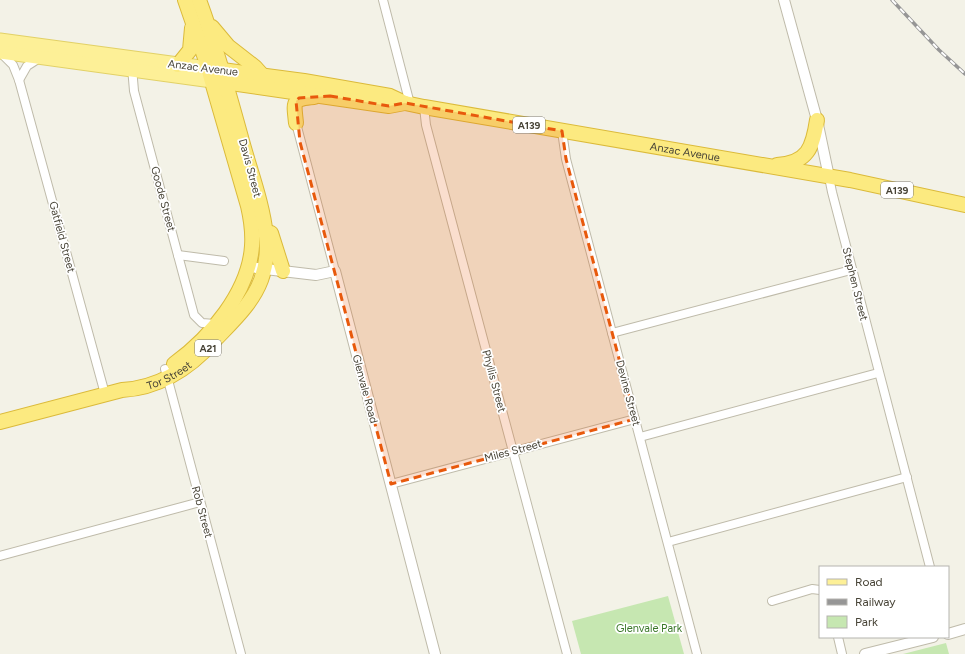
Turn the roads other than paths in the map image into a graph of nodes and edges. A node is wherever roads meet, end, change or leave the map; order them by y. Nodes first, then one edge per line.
1 (185, 0) edge
2 (199, 0) edge
3 (383, 0) edge
4 (784, 0) edge
5 (199, 20) junction
6 (0, 40) edge
7 (0, 52) edge
8 (42, 57) junction
9 (133, 63) junction
10 (178, 65) junction
11 (217, 75) junction
12 (263, 76) junction
13 (20, 80) junction
14 (249, 84) junction
15 (330, 96) junction
16 (231, 103) junction
17 (407, 104) junction
18 (424, 107) junction
19 (817, 120) junction
20 (296, 123) joint
21 (562, 131) junction
22 (763, 165) junction
23 (829, 177) junction
24 (965, 205) edge
25 (264, 223) junction
26 (178, 255) junction
27 (224, 261) dead end
28 (248, 267) junction
29 (264, 269) junction
30 (852, 270) junction
31 (283, 271) junction
32 (334, 271) junction
33 (215, 324) junction
34 (612, 334) junction
35 (878, 373) junction
36 (166, 374) junction
37 (105, 394) junction
38 (635, 419) junction
39 (0, 420) edge
40 (640, 437) junction
41 (512, 451) junction
42 (907, 477) junction
43 (391, 484) junction
44 (200, 502) junction
45 (668, 542) junction
46 (0, 556) edge
47 (930, 566) edge
48 (819, 590) edge
49 (772, 601) dead end
50 (965, 629) edge
51 (949, 634) edge
52 (838, 638) edge
53 (929, 638) edge
54 (241, 654) edge
55 (435, 654) edge
56 (567, 654) edge
57 (697, 654) edge
58 (842, 654) edge
59 (865, 654) edge

1 - 5 highway, A21
2 - 5 highway, A21
3 - 17 street
4 - 19 street, Stephen Street
5 - 10 highway
5 - 11 highway, A21
5 - 12 highway
6 - 9 main road, Anzac Avenue
7 - 8 main road, Anzac Avenue
7 - 13 street, Gatfield Street
8 - 9 main road, Anzac Avenue
8 - 13 street
9 - 10 main road, Anzac Avenue
9 - 11 main road, Anzac Avenue
9 - 26 street, Goode Street
10 - 11 main road, Anzac Avenue
11 - 12 highway, Anzac Avenue / A139
11 - 14 highway, Anzac Avenue / A139
11 - 16 highway, Davis Street / A21
11 - 28 highway, Davis Street / A21
12 - 17 highway, Anzac Avenue / A139
13 - 37 street, Gatfield Street
14 - 15 highway, Anzac Avenue / A139
14 - 16 highway
15 - 17 highway, Anzac Avenue / A139
15 - 20 highway
16 - 25 highway, Davis Street / A21
17 - 18 highway, Anzac Avenue / A139
18 - 21 highway, Anzac Avenue / A139
18 - 41 street, Phyllis Street
19 - 22 highway
19 - 23 street, Stephen Street
20 - 32 street, Glenvale Road
21 - 22 highway, Anzac Avenue / A139
21 - 34 street, Devine Street
22 - 23 highway, Anzac Avenue / A139
23 - 24 highway, Anzac Avenue / A139
23 - 30 street, Stephen Street
25 - 29 highway, Davis Street / A21
25 - 31 highway
26 - 27 street
26 - 33 street, Goode Street
28 - 29 street
28 - 33 highway, Tor Street / A21
29 - 31 street
29 - 36 highway, Tor Street / A21
30 - 34 street
30 - 35 street, Stephen Street
31 - 32 street
32 - 43 street, Glenvale Road
33 - 36 highway, Tor Street / A21
34 - 38 street, Devine Street
35 - 40 street
35 - 42 street, Stephen Street
36 - 37 highway, Tor Street / A21
36 - 44 street, Rob Street
37 - 39 highway, Tor Street / A21
38 - 40 street, Devine Street
38 - 41 street, Miles Street
40 - 45 street, Devine Street
41 - 43 street, Miles Street
41 - 56 street, Phyllis Street
42 - 45 street
42 - 47 street, Stephen Street
43 - 55 street, Glenvale Road
44 - 46 street
44 - 54 street, Rob Street
45 - 57 street, Devine Street
48 - 49 street
50 - 51 street
52 - 58 street
53 - 59 street

